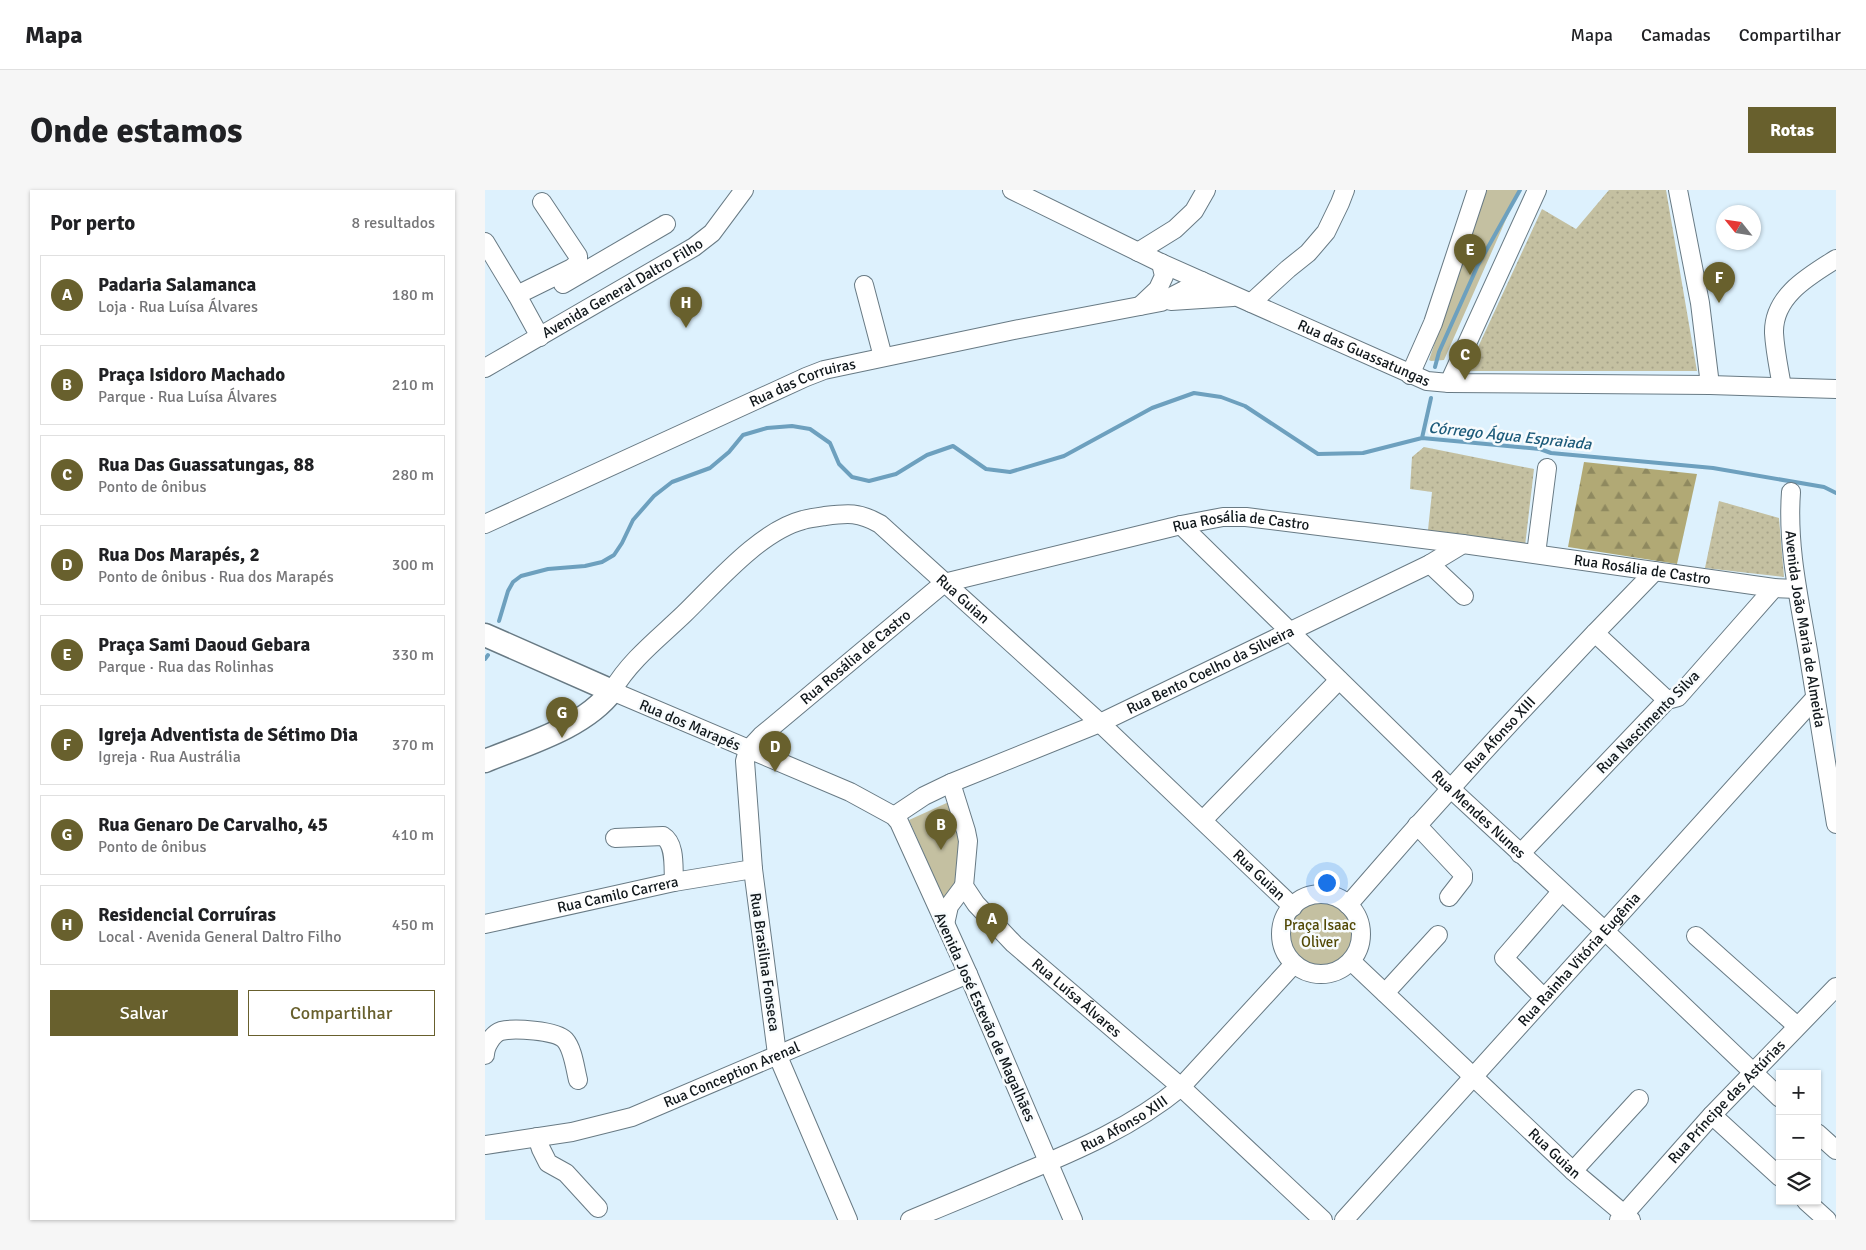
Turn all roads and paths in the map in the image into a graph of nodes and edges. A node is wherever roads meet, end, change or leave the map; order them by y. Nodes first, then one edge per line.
1 (744, 190) edge
2 (1012, 190) edge
3 (1206, 190) edge
4 (1345, 190) edge
5 (1477, 190) edge
6 (1537, 190) edge
7 (1678, 190) edge
8 (542, 202) dead end
9 (666, 224) dead end
10 (485, 242) edge
11 (1138, 252) junction
12 (1836, 259) edge
13 (1161, 263) junction
14 (1202, 281) junction
15 (863, 285) dead end
16 (520, 300) junction
17 (1244, 300) junction
18 (1161, 302) junction
19 (1140, 306) junction
20 (540, 337) junction
21 (879, 343) junction
22 (485, 368) edge
23 (1410, 375) junction
24 (1449, 383) junction
25 (1710, 385) junction
26 (1782, 387) junction
27 (1836, 388) edge
28 (1547, 468) dead end
29 (1791, 492) dead end
30 (485, 524) edge
31 (1181, 525) junction
32 (1463, 544) junction
33 (1536, 554) junction
34 (1430, 564) junction
35 (1655, 571) junction
36 (944, 583) junction
37 (1774, 588) junction
38 (1797, 589) junction
39 (1465, 596) dead end
40 (1289, 632) junction
41 (1595, 633) junction
42 (485, 635) edge
43 (1339, 680) junction
44 (612, 691) junction
45 (1815, 698) junction
46 (1667, 700) junction
47 (1100, 723) junction
48 (748, 750) junction
49 (485, 761) edge
50 (951, 783) junction
51 (1450, 788) junction
52 (894, 816) junction
53 (1203, 820) junction
54 (1836, 824) edge
55 (1417, 825) junction
56 (615, 838) dead end
57 (1520, 854) junction
58 (753, 868) junction
59 (674, 882) junction
60 (965, 886) junction
61 (1561, 892) junction
62 (1449, 897) dead end
63 (1348, 905) junction
64 (1293, 907) junction
65 (485, 924) edge
66 (945, 924) junction
67 (1605, 931) junction
68 (1438, 934) dead end
69 (1696, 936) dead end
70 (1351, 961) junction
71 (1294, 964) junction
72 (968, 974) junction
73 (1836, 986) edge
74 (1385, 993) junction
75 (1544, 998) junction
76 (1797, 1026) junction
77 (777, 1054) junction
78 (485, 1056) edge
79 (1753, 1073) junction
80 (1474, 1077) junction
81 (578, 1080) dead end
82 (1181, 1087) junction
83 (1776, 1094) edge
84 (1639, 1099) dead end
85 (1712, 1115) junction
86 (1821, 1137) edge
87 (537, 1138) junction
88 (485, 1145) edge
89 (1836, 1150) edge
90 (1049, 1163) junction
91 (1573, 1171) junction
92 (1776, 1173) edge
93 (1810, 1205) edge
94 (598, 1208) dead end
95 (1625, 1218) edge
96 (848, 1220) edge
97 (910, 1220) edge
98 (1073, 1220) edge
99 (1323, 1220) edge
100 (1344, 1220) edge
101 (1827, 1220) edge

1 - 20 street, Avenida General Daltro Filho
2 - 11 street, Rua das Guassatungas
3 - 11 street
4 - 17 street
5 - 23 street
6 - 24 street
7 - 25 street
8 - 16 street
9 - 16 street
10 - 16 street
11 - 13 street, Rua das Guassatungas
12 - 26 street
13 - 14 street, Rua das Guassatungas
13 - 19 street
14 - 17 street, Rua das Guassatungas
14 - 18 street, Rua das Corruiras
15 - 21 street
16 - 20 street
17 - 18 street
17 - 23 street, Rua das Guassatungas
18 - 19 street, Rua das Corruiras
19 - 21 street, Rua das Corruiras
20 - 22 street, Avenida General Daltro Filho
21 - 30 street, Rua das Corruiras
23 - 24 street, Rua das Guassatungas
24 - 25 street, Rua das Guassatungas
25 - 26 street, Rua das Guassatungas
26 - 27 street, Rua das Guassatungas
28 - 33 street
29 - 38 street, Avenida João Maria de Almeida
31 - 32 street, Rua Rosália de Castro
31 - 36 street, Rua Rosália de Castro
31 - 40 street, Rua Mendes Nunes
32 - 33 street, Rua Rosália de Castro
32 - 34 street, Rua Bento Coelho da Silveira
33 - 35 street, Rua Rosália de Castro
34 - 39 street
34 - 40 street, Rua Bento Coelho da Silveira
35 - 37 street, Rua Rosália de Castro
35 - 41 street, Rua Afonso XIII
36 - 44 street, Rua Guian
36 - 47 street, Rua Guian
36 - 48 street, Rua Rosália de Castro
37 - 38 street, Rua Rosália de Castro
37 - 46 street, Rua Nascimento Silva
38 - 45 street, Avenida João Maria de Almeida
40 - 43 street, Rua Mendes Nunes
40 - 47 street, Rua Bento Coelho da Silveira
41 - 46 street
41 - 51 street, Rua Afonso XIII
42 - 44 main road, Rua dos Marapés
43 - 51 street, Rua Mendes Nunes
43 - 53 street
44 - 48 street, Rua dos Marapés
44 - 49 main road
45 - 54 street, Avenida João Maria de Almeida
45 - 67 street, Rua Rainha Vitória Eugênia
46 - 57 street, Rua Nascimento Silva
47 - 50 street, Rua Bento Coelho da Silveira
47 - 53 street, Rua Guian
48 - 52 street, Rua dos Marapés
48 - 58 street, Rua Brasilina Fonseca
50 - 52 street
50 - 60 street
51 - 55 street, Rua Afonso XIII
51 - 57 street, Rua Mendes Nunes
52 - 66 street, Avenida José Estevão de Magalhães
53 - 64 street, Rua Guian
55 - 62 street
55 - 63 street, Rua Afonso XIII
56 - 59 street
57 - 61 street, Rua Mendes Nunes
58 - 59 street, Rua Camilo Carrera
58 - 77 street, Rua Brasilina Fonseca
59 - 65 street, Rua Camilo Carrera
60 - 66 street
60 - 82 street, Rua Luísa Álvares
61 - 67 street, Rua Mendes Nunes
61 - 75 street
63 - 64 street
63 - 70 street
64 - 71 street
66 - 72 street, Avenida José Estevão de Magalhães
67 - 75 street, Rua Rainha Vitória Eugênia
67 - 79 street, Rua Mendes Nunes
68 - 74 street
69 - 76 street
70 - 71 street
70 - 74 street, Rua Guian
71 - 82 street, Rua Afonso XIII
72 - 77 street, Rua Conception Arenal
72 - 90 street, Avenida José Estevão de Magalhães
73 - 76 street, Rua Príncipe das Astúrias
74 - 80 street, Rua Guian
75 - 80 street, Rua Rainha Vitória Eugênia
76 - 79 street, Rua Príncipe das Astúrias
77 - 87 street, Rua Conception Arenal
77 - 96 street, Rua Brasilina Fonseca
78 - 81 street
79 - 83 street, Rua Mendes Nunes
79 - 85 street, Rua Príncipe das Astúrias
80 - 91 street, Rua Guian
80 - 100 street, Rua Rainha Vitória Eugênia
82 - 90 street, Rua Afonso XIII
82 - 99 street, Rua Luísa Álvares
84 - 91 street
85 - 92 street
85 - 95 street, Rua Príncipe das Astúrias
86 - 89 street
87 - 88 street, Rua Conception Arenal
87 - 94 street
90 - 97 street, Rua Afonso XIII
90 - 98 street, Avenida José Estevão de Magalhães
91 - 95 street, Rua Guian
93 - 101 street

